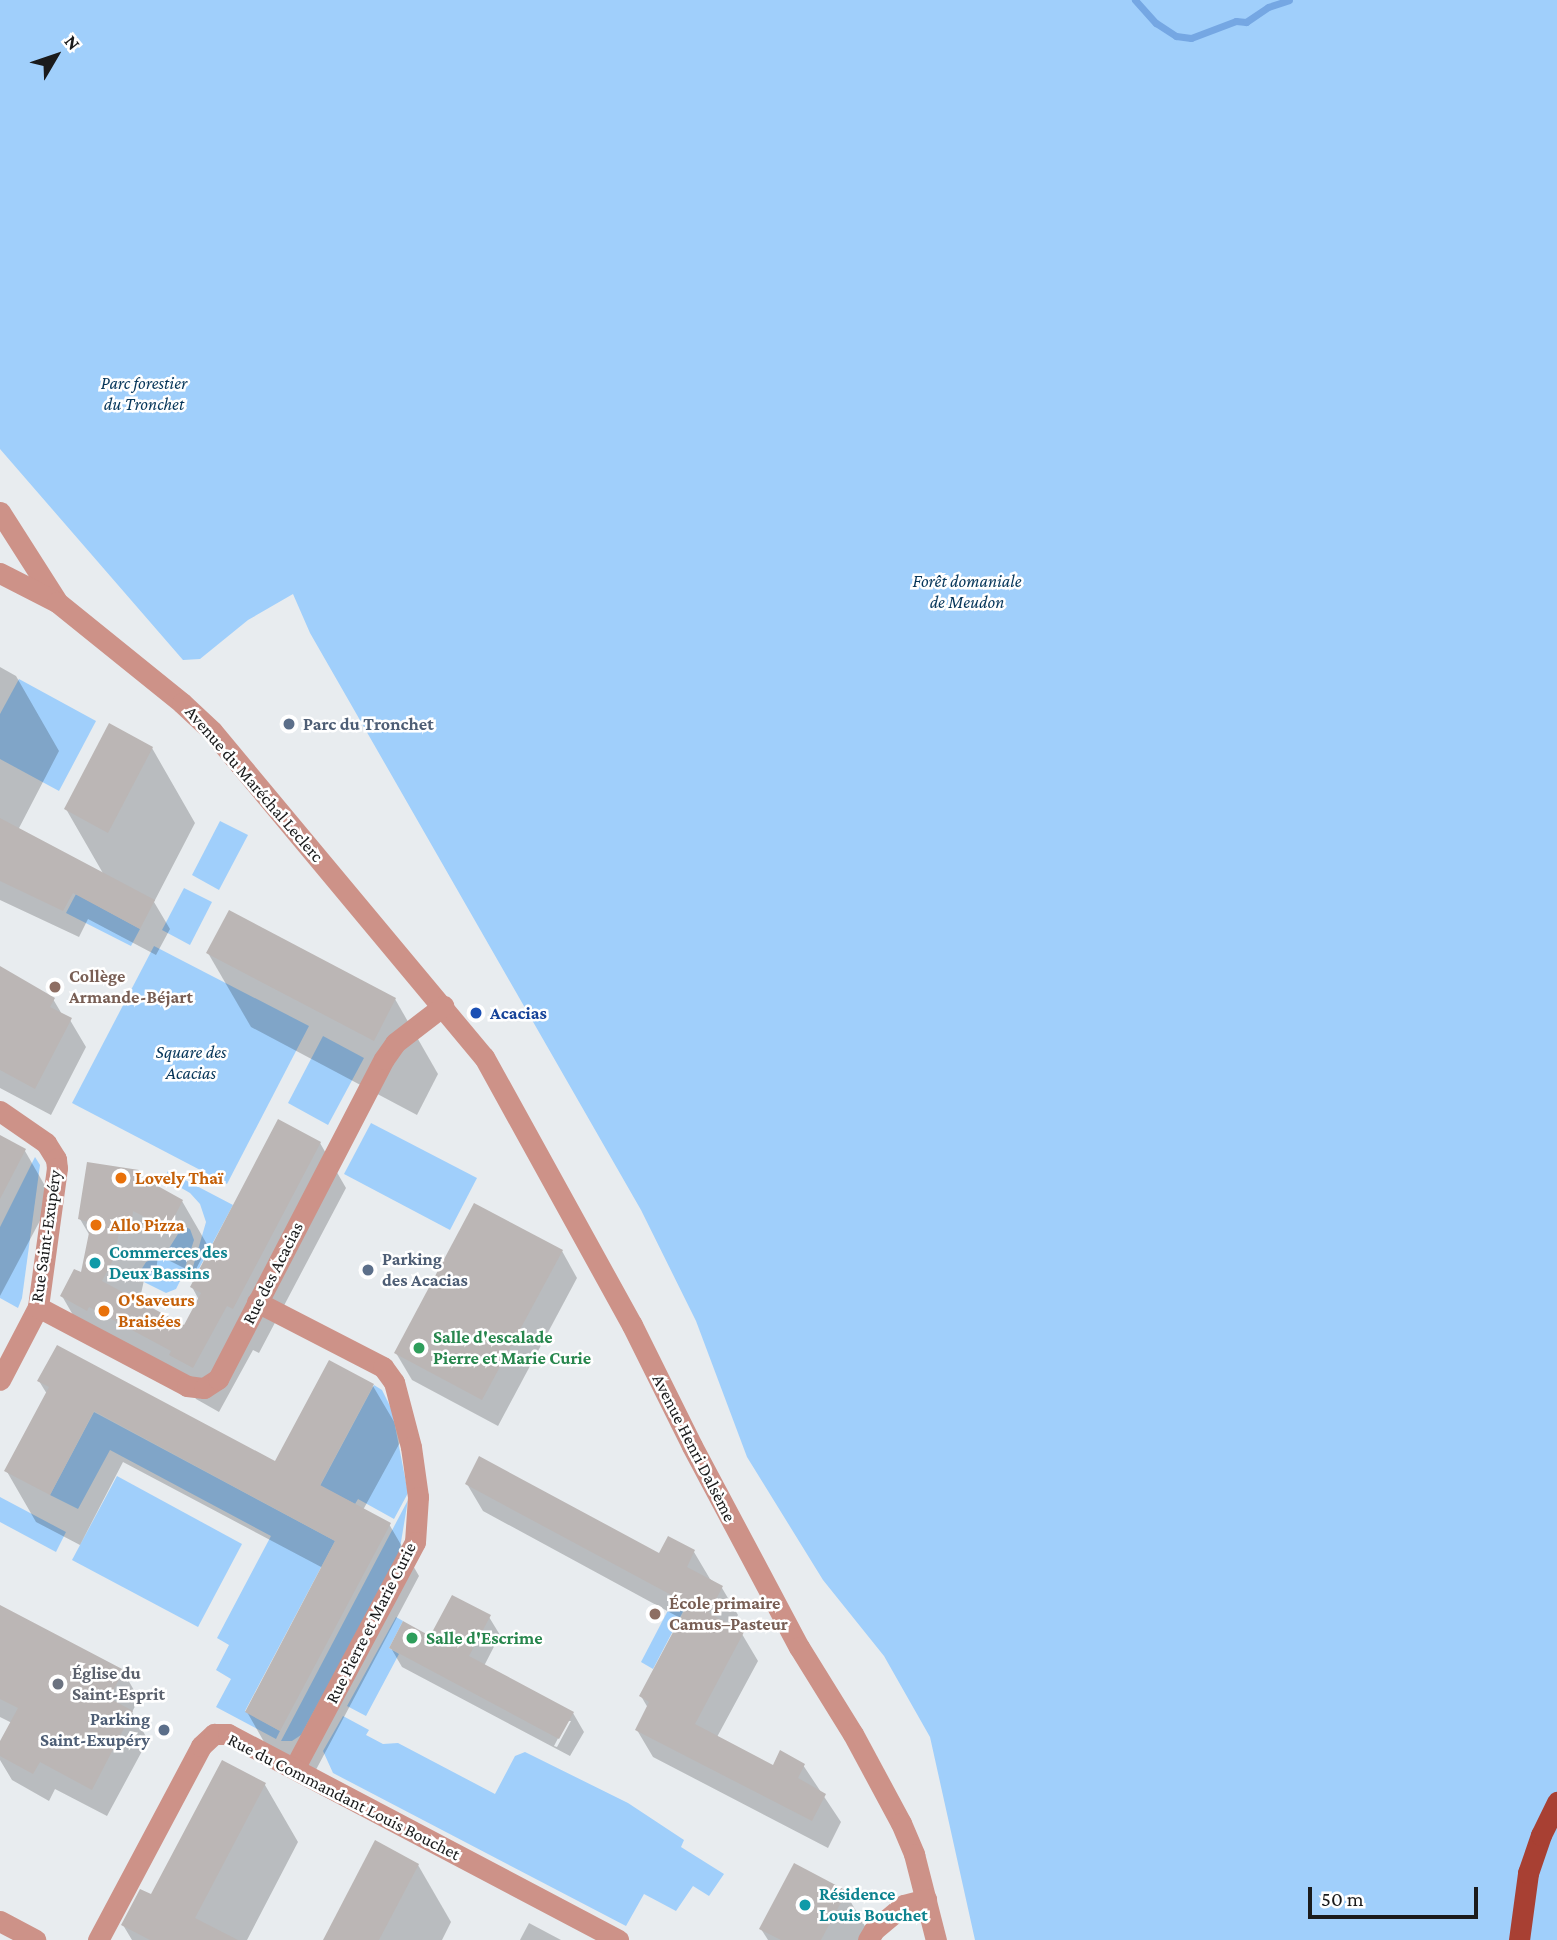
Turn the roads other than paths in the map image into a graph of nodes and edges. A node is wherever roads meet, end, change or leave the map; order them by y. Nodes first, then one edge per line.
1 (0, 512) edge
2 (0, 573) edge
3 (57, 602) junction
4 (443, 1006) junction
5 (0, 1111) edge
6 (257, 1302) junction
7 (38, 1307) junction
8 (0, 1380) edge
9 (295, 1767) junction
10 (1557, 1802) edge
11 (926, 1899) junction
12 (0, 1921) edge
13 (35, 1940) edge
14 (98, 1940) edge
15 (618, 1940) edge
16 (868, 1940) edge
17 (936, 1940) edge
18 (1519, 1940) edge

1 - 3 street
2 - 3 street, Avenue du Maréchal Leclerc
3 - 4 street, Avenue du Maréchal Leclerc
4 - 6 street, Rue des Acacias
4 - 11 street, Avenue Henri Dalsème
5 - 7 street, Rue Saint-Exupéry
6 - 7 street, Rue des Acacias
6 - 9 street, Rue Pierre et Marie Curie
7 - 8 street, Rue Saint-Exupéry
9 - 14 street, Rue du Commandant Louis Bouchet
9 - 15 street, Rue du Commandant Louis Bouchet
10 - 18 main road
11 - 16 street
11 - 17 street, Avenue Henri Dalsème
12 - 13 street

